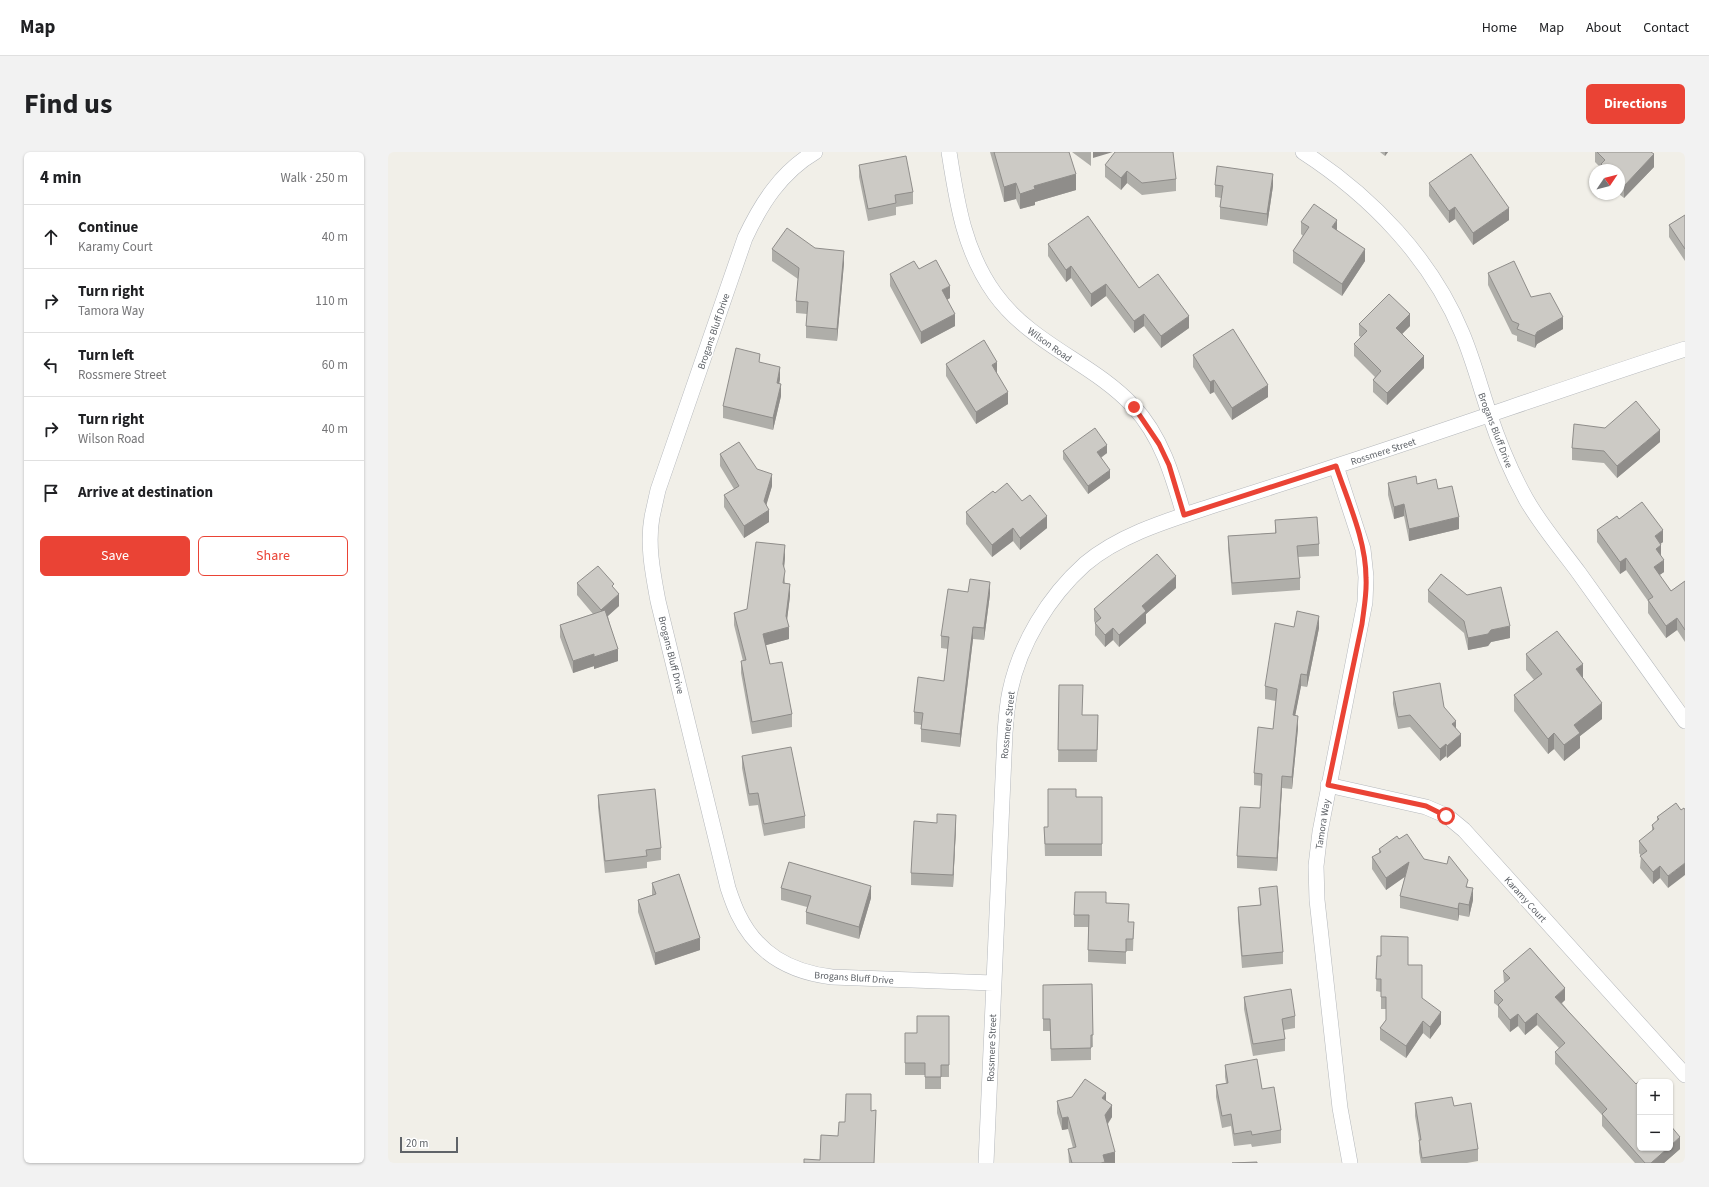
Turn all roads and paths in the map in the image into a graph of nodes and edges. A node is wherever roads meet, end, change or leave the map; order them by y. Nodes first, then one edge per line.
1 (815, 152) edge
2 (949, 152) edge
3 (1303, 152) edge
4 (1685, 349) edge
5 (1489, 415) junction
6 (1336, 466) junction
7 (1184, 515) junction
8 (1685, 721) edge
9 (1328, 785) junction
10 (993, 983) junction
11 (1685, 1075) edge
12 (986, 1163) edge
13 (1350, 1163) edge

1 - 10 street, Brogans Bluff Drive
2 - 7 street, Wilson Road
3 - 5 street, Brogans Bluff Drive
4 - 5 street, Rossmere Street
5 - 6 street, Rossmere Street
5 - 8 street, Brogans Bluff Drive
6 - 7 street, Rossmere Street
6 - 9 street, Tamora Way
7 - 10 street, Rossmere Street
9 - 11 street, Karamy Court
9 - 13 street, Tamora Way
10 - 12 street, Rossmere Street

